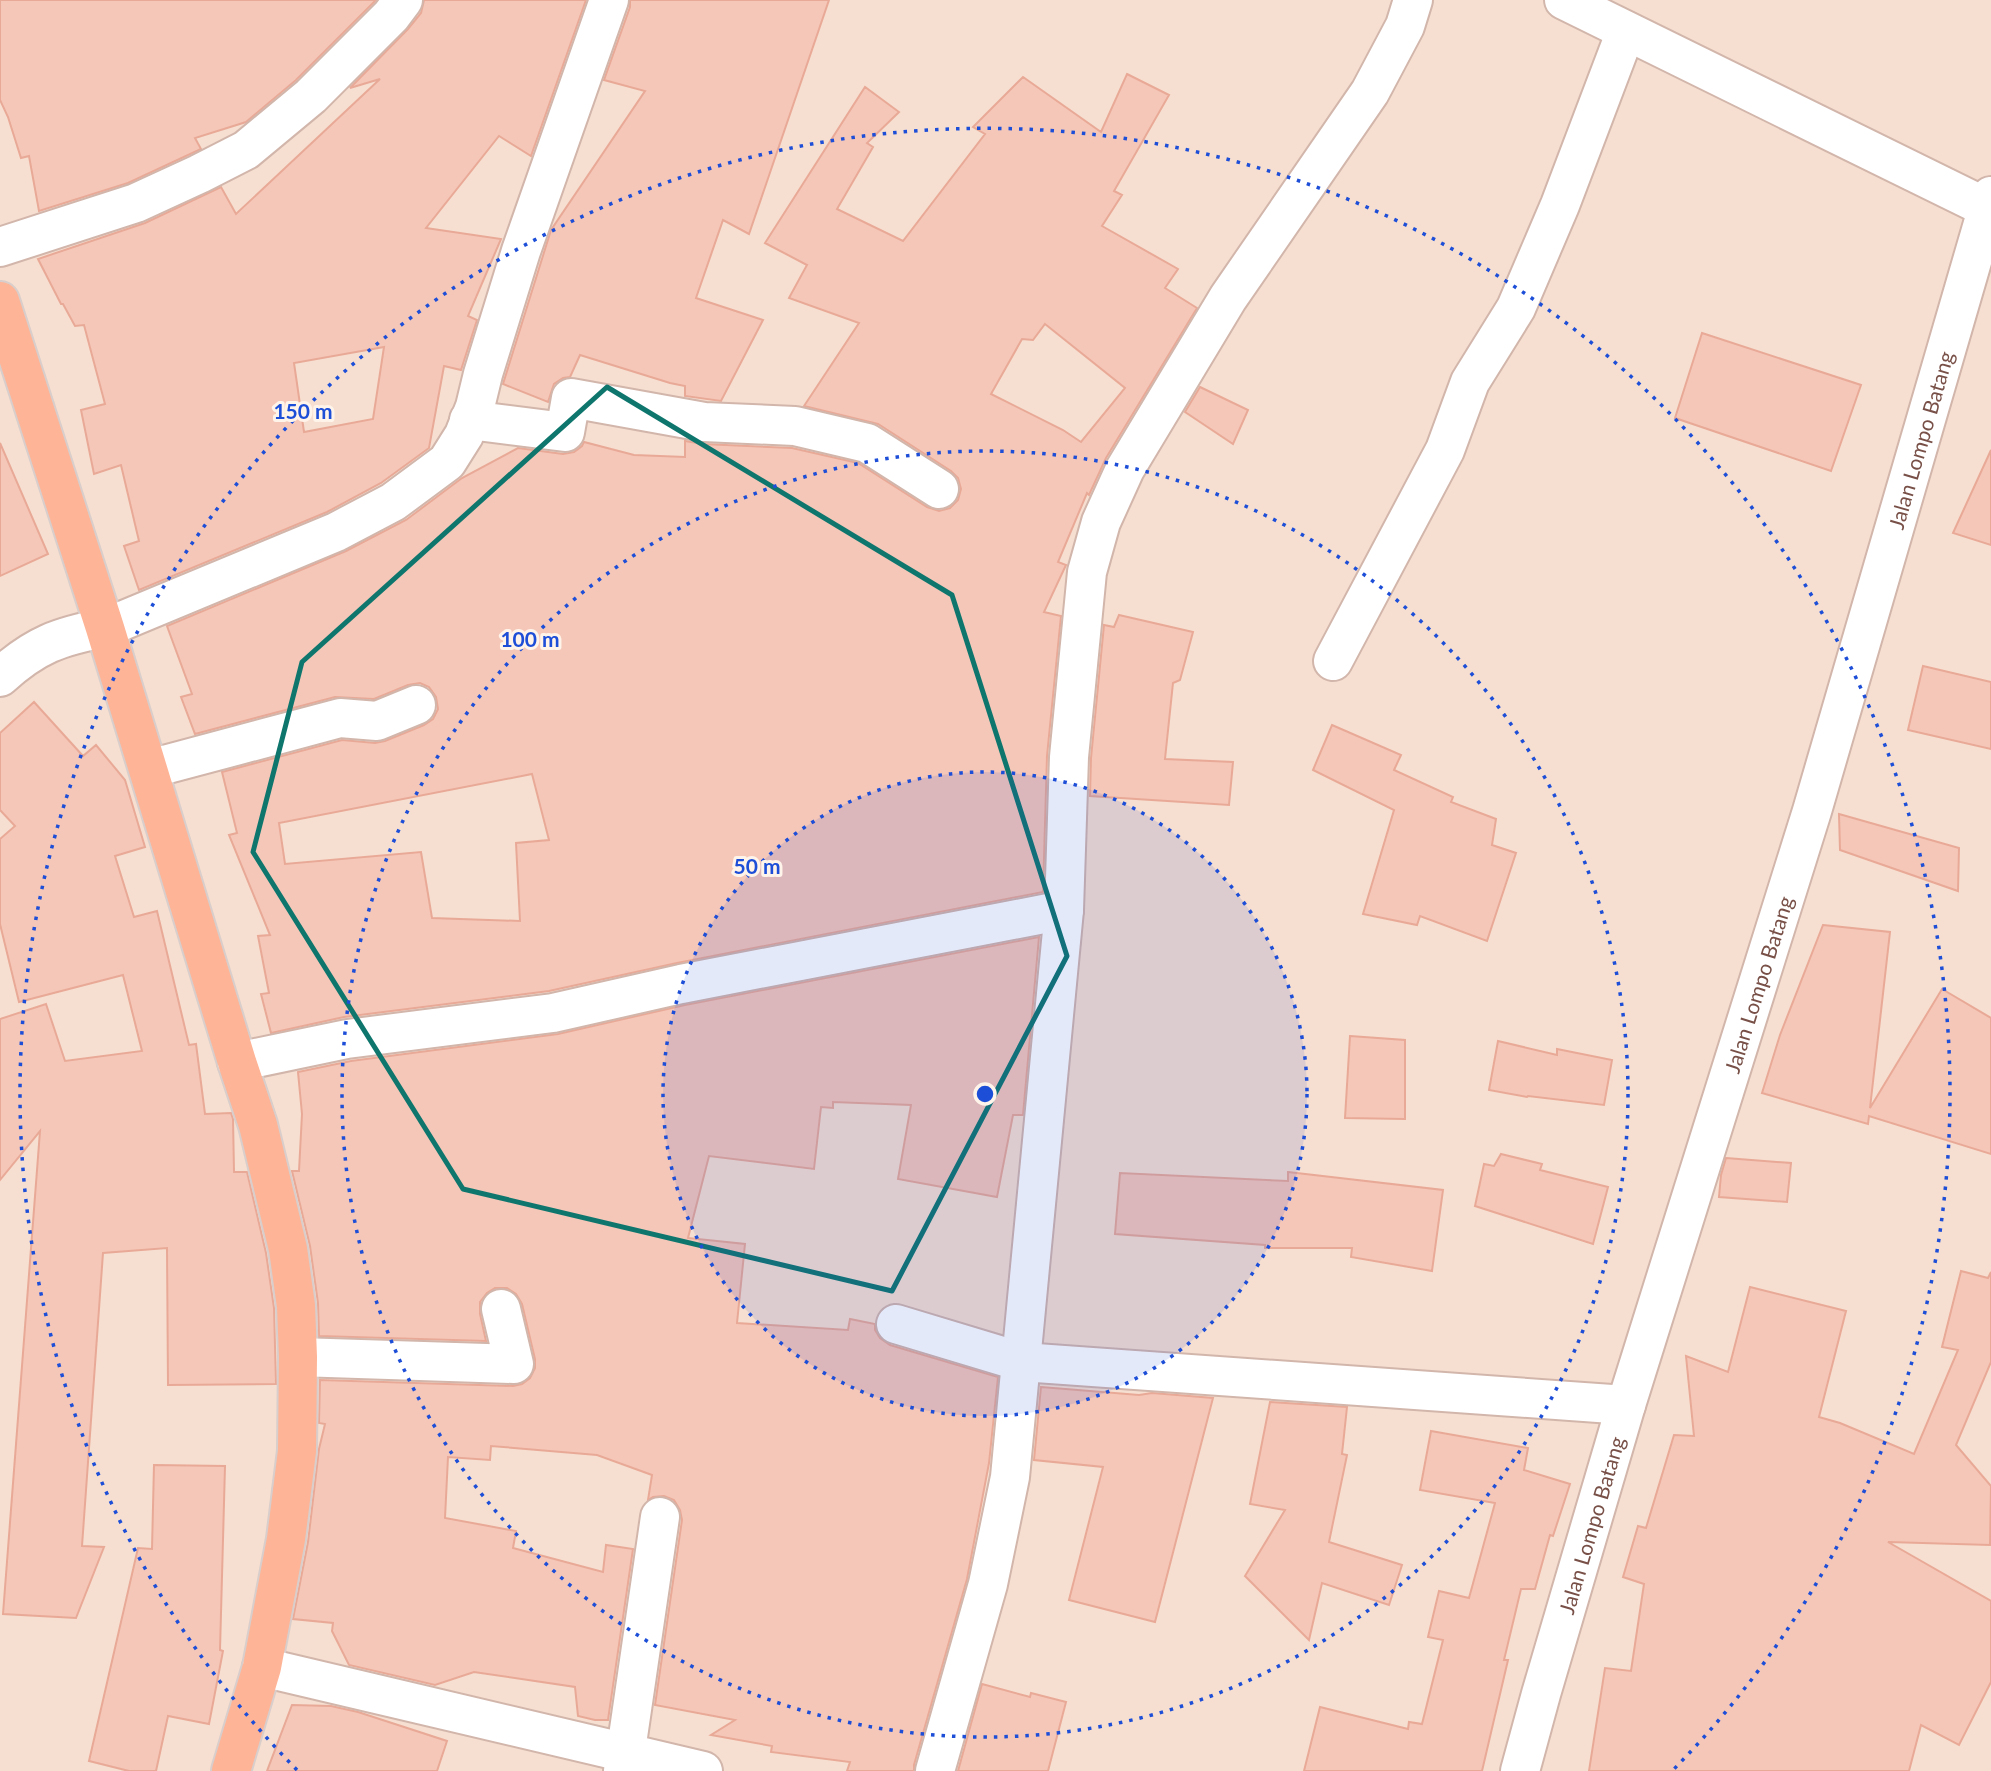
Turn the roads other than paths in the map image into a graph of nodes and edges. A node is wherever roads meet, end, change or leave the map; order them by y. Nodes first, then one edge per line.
1 (403, 0) edge
2 (609, 0) edge
3 (1413, 0) edge
4 (1564, 0) edge
5 (1626, 31) junction
6 (1989, 202) edge
7 (0, 247) edge
8 (0, 301) edge
9 (470, 420) junction
10 (939, 489) dead end
11 (106, 628) junction
12 (1333, 661) dead end
13 (0, 677) edge
14 (416, 705) dead end
15 (149, 769) junction
16 (1065, 910) junction
17 (237, 1062) junction
18 (501, 1309) dead end
19 (896, 1324) dead end
20 (298, 1357) junction
21 (1022, 1362) junction
22 (1626, 1405) junction
23 (660, 1517) dead end
24 (262, 1667) junction
25 (624, 1762) edge
26 (691, 1770) edge
27 (231, 1771) edge
28 (936, 1771) edge
29 (1520, 1771) edge

1 - 7 street
2 - 9 street
3 - 16 street
4 - 5 street
5 - 6 street
5 - 12 street
6 - 22 street, Jalan Lompo Batang
8 - 11 highway
9 - 10 street
9 - 11 street
11 - 13 street
11 - 15 highway
14 - 15 street
15 - 17 highway
16 - 17 street
16 - 21 street
17 - 20 highway
18 - 20 street
19 - 21 street
20 - 24 highway
21 - 22 street
21 - 28 street
22 - 29 street, Jalan Lompo Batang
23 - 25 street
24 - 25 street
24 - 27 highway
25 - 26 street

